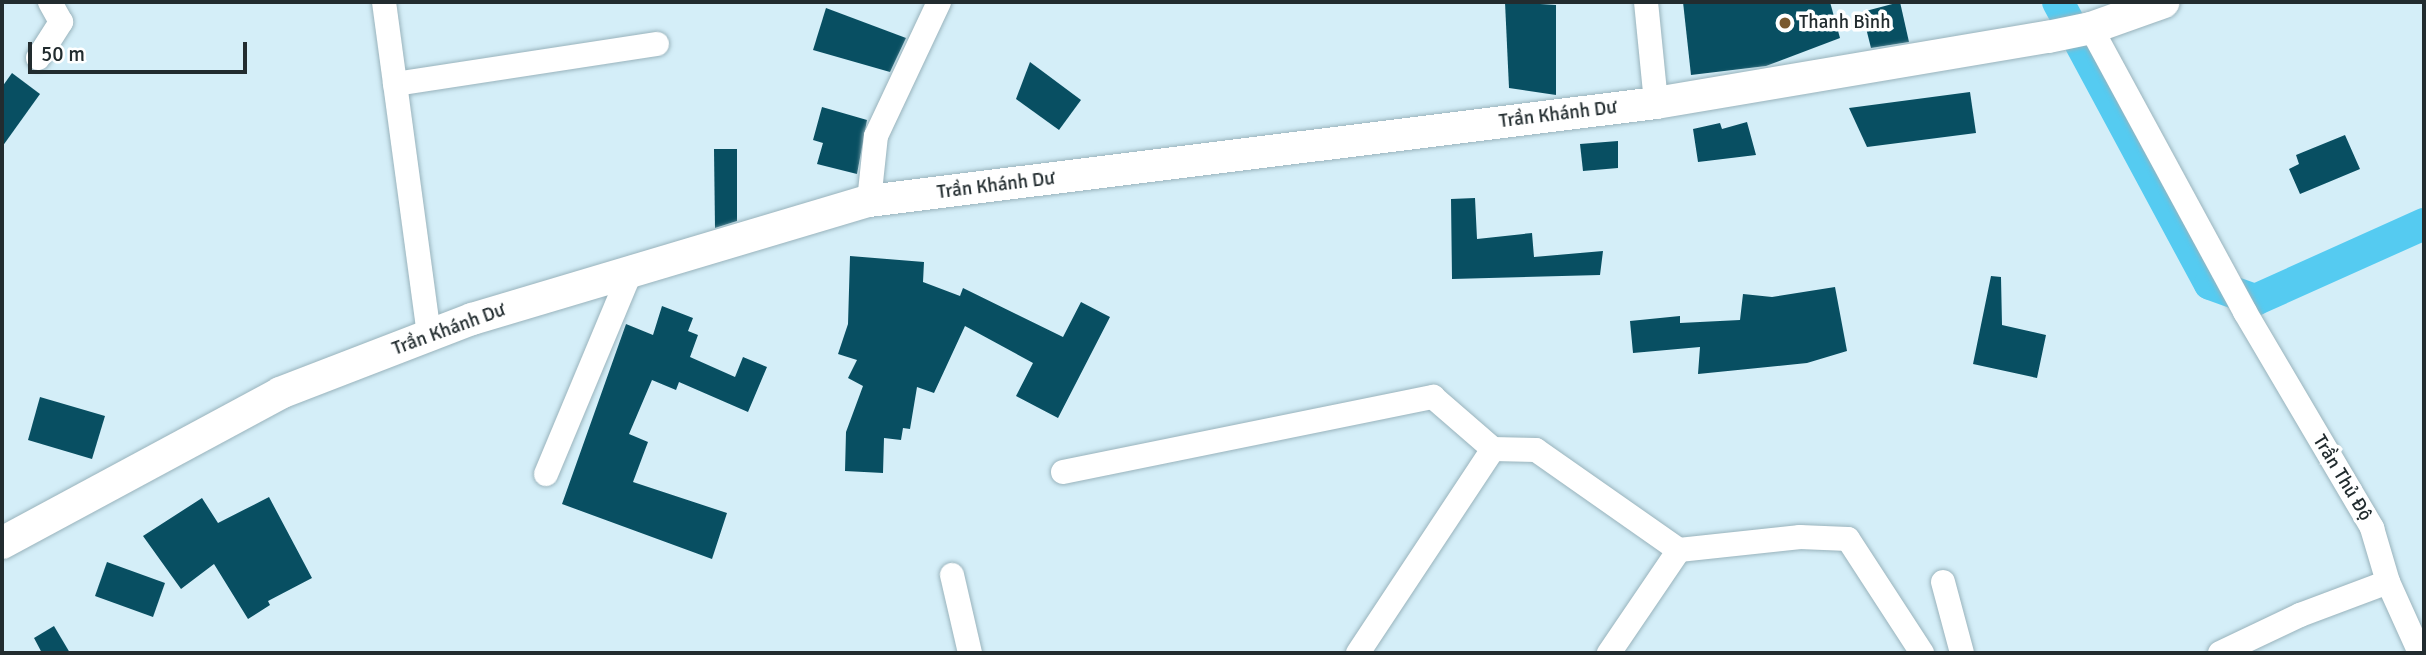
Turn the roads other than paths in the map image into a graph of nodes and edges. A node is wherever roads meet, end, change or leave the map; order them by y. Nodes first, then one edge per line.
1 (50, 2) edge
2 (384, 2) edge
3 (939, 2) edge
4 (1646, 2) edge
5 (2164, 2) edge
6 (2087, 28) junction
7 (657, 44) dead end
8 (38, 58) dead end
9 (395, 84) junction
10 (1656, 103) junction
11 (869, 201) junction
12 (632, 268) junction
13 (429, 336) junction
14 (1493, 449) junction
15 (1063, 472) dead end
16 (546, 474) dead end
17 (2, 543) edge
18 (1679, 550) junction
19 (952, 575) dead end
20 (1943, 582) dead end
21 (2388, 582) junction
22 (970, 653) edge
23 (1358, 653) edge
24 (1609, 653) edge
25 (1922, 653) edge
26 (1962, 653) edge
27 (2220, 653) edge
28 (2420, 653) edge

1 - 8 street
2 - 9 street
3 - 11 street
4 - 10 street
5 - 6 street
6 - 10 street, Trần Khánh Dư
6 - 21 street, Trần Thủ Độ
7 - 9 street
9 - 13 street
10 - 11 street, Trần Khánh Dư
11 - 12 street, Trần Khánh Dư
12 - 13 street, Trần Khánh Dư
12 - 16 street
13 - 17 street, Trần Khánh Dư
14 - 15 street
14 - 18 street
14 - 23 street
18 - 24 street
18 - 25 street
19 - 22 street
20 - 26 street
21 - 27 street
21 - 28 street, Trần Thủ Độ

